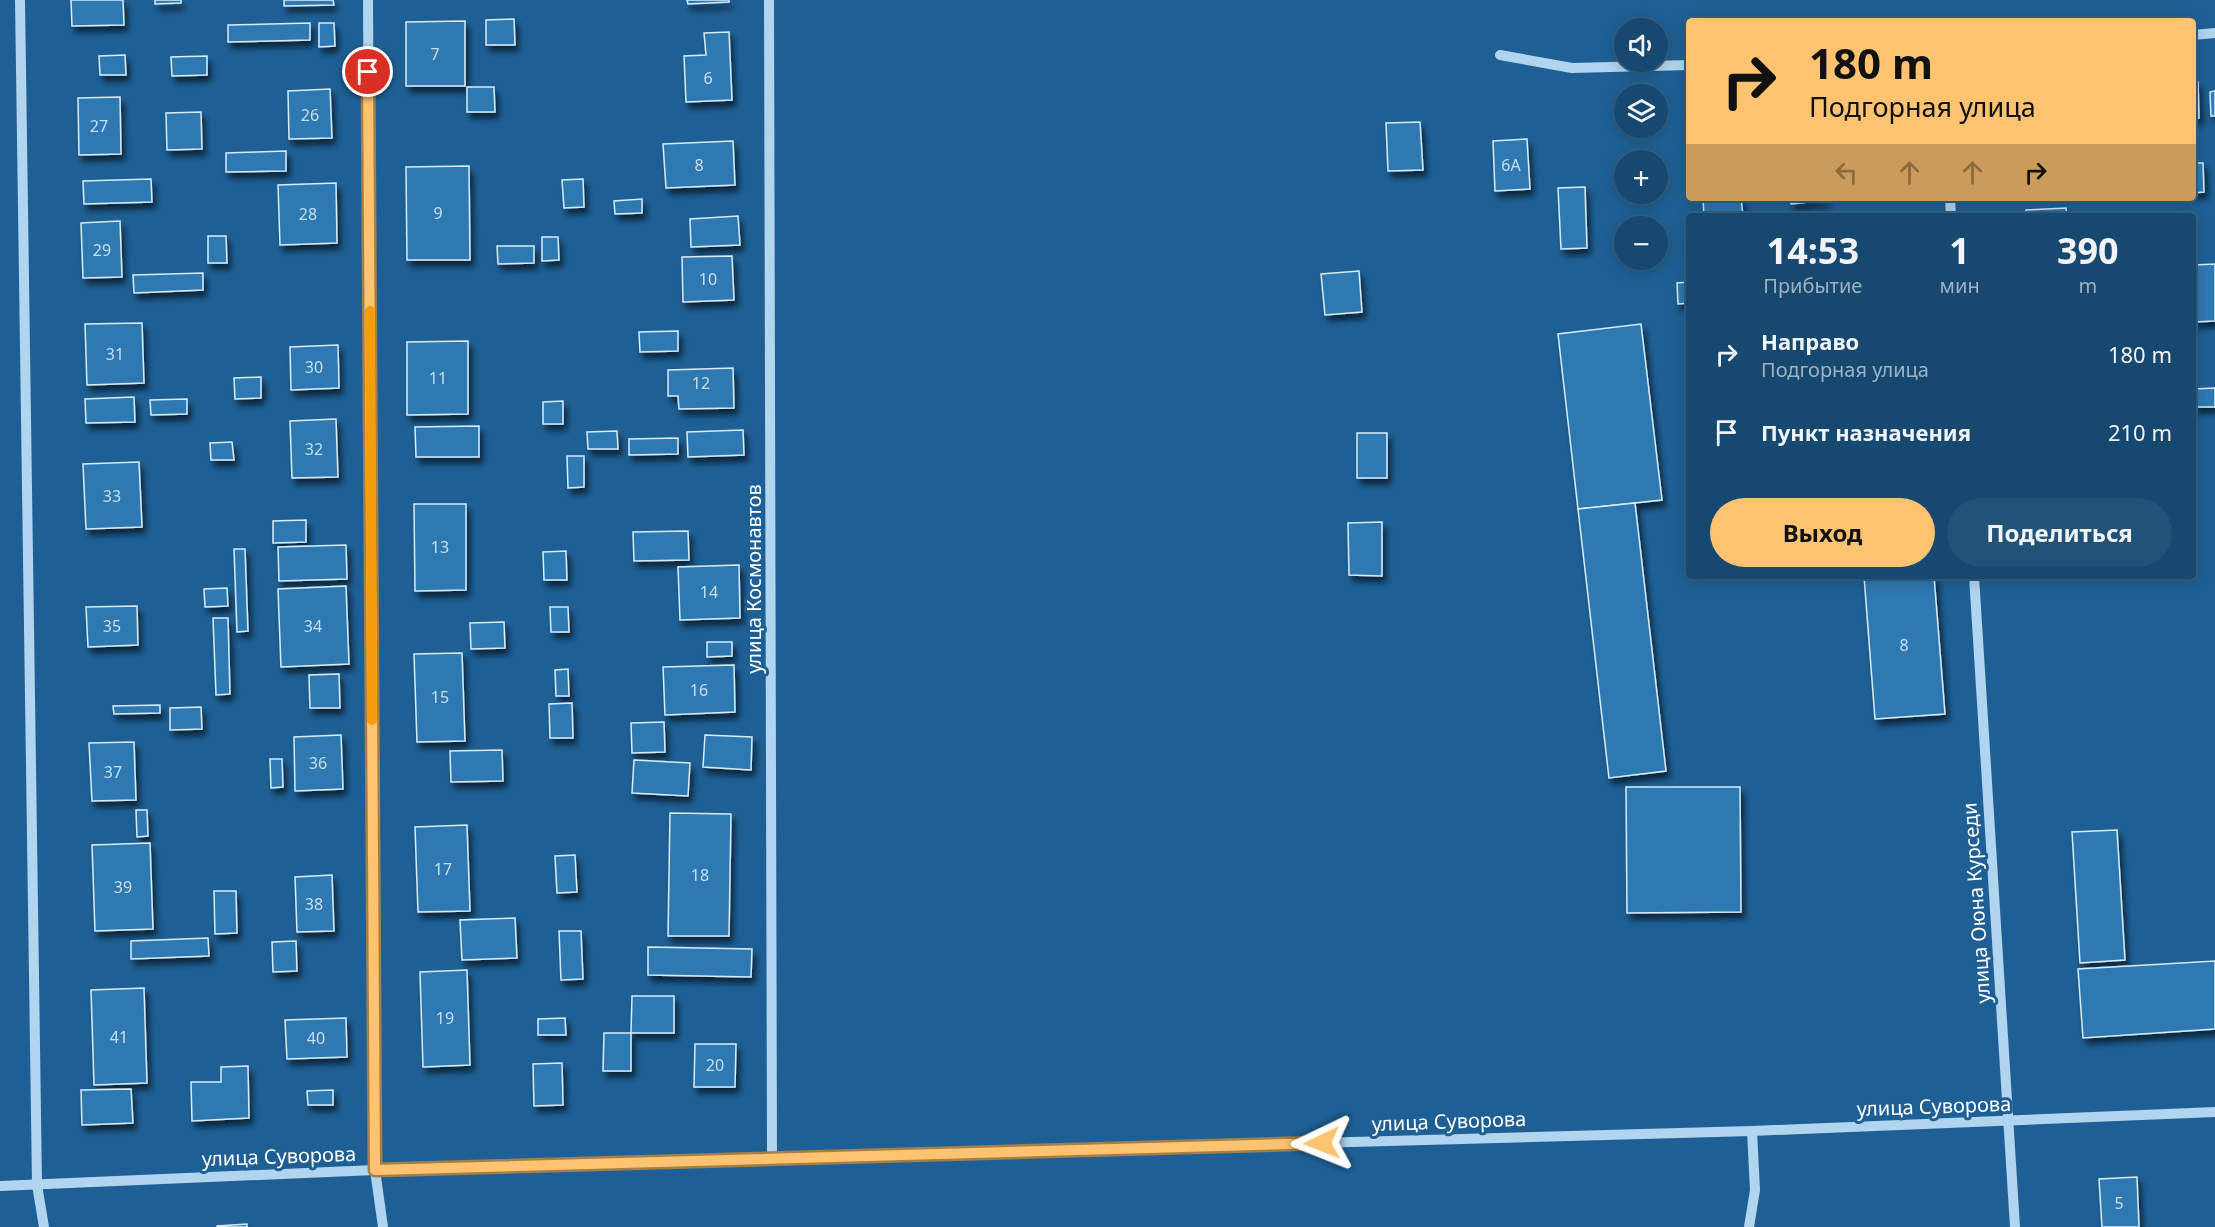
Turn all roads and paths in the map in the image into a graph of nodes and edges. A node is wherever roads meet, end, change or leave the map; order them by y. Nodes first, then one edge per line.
1 (20, 0) edge
2 (368, 0) edge
3 (769, 0) edge
4 (2215, 33) edge
5 (2196, 35) edge
6 (1500, 55) dead end
7 (1686, 64) edge
8 (1974, 579) edge
9 (2215, 1112) edge
10 (2007, 1121) junction
11 (1752, 1131) junction
12 (772, 1158) junction
13 (375, 1170) junction
14 (37, 1185) junction
15 (0, 1186) edge
16 (44, 1227) edge
17 (384, 1227) edge
18 (1749, 1227) edge
19 (2015, 1227) edge

1 - 14 street
2 - 13 street
3 - 12 street, улица Космонавтов
4 - 5 street
6 - 7 street
8 - 10 street, улица Оюна Курседи
9 - 10 street, улица Суворова
10 - 11 street, улица Суворова
10 - 19 street, улица Оюна Курседи
11 - 12 street, улица Суворова
11 - 18 street
12 - 13 street, улица Суворова
13 - 14 street, улица Суворова
13 - 17 street
14 - 15 street, улица Суворова
14 - 16 street

